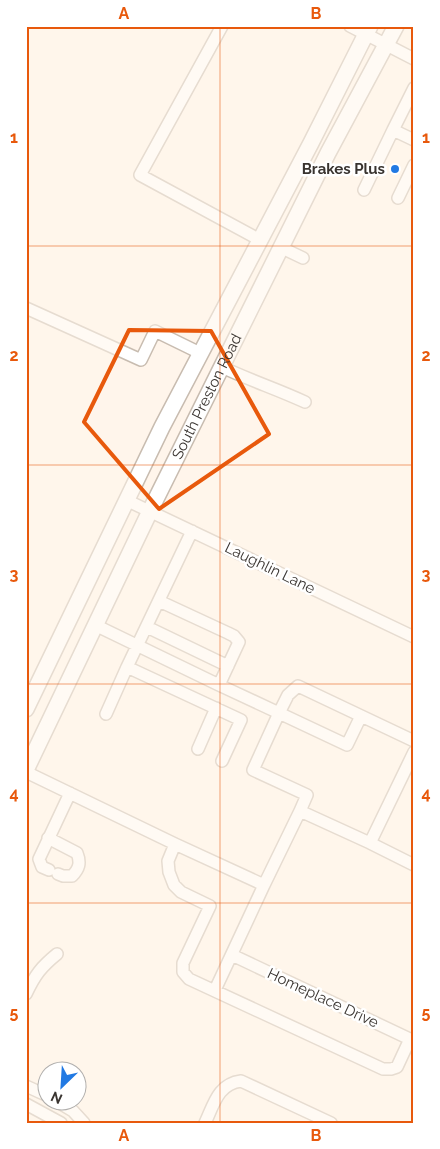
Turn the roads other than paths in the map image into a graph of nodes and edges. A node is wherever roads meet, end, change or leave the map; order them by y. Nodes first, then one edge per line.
1 (222, 26) edge
2 (350, 26) edge
3 (396, 26) edge
4 (368, 30) edge
5 (386, 44) junction
6 (414, 59) edge
7 (414, 88) edge
8 (393, 130) junction
9 (414, 140) edge
10 (414, 165) edge
11 (364, 190) dead end
12 (398, 198) dead end
13 (260, 240) junction
14 (282, 248) junction
15 (303, 258) dead end
16 (26, 308) edge
17 (200, 353) junction
18 (222, 367) junction
19 (305, 402) dead end
20 (126, 500) junction
21 (150, 511) junction
22 (192, 531) junction
23 (159, 601) junction
24 (95, 625) junction
25 (147, 627) junction
26 (414, 637) edge
27 (138, 646) junction
28 (228, 666) junction
29 (128, 668) junction
30 (219, 685) junction
31 (216, 708) junction
32 (26, 709) edge
33 (279, 713) junction
34 (106, 714) dead end
35 (361, 716) junction
36 (414, 741) edge
37 (198, 749) dead end
38 (414, 752) edge
39 (222, 761) dead end
40 (26, 771) edge
41 (70, 793) junction
42 (300, 811) junction
43 (48, 838) junction
44 (370, 843) junction
45 (175, 844) junction
46 (414, 865) edge
47 (264, 885) junction
48 (57, 954) dead end
49 (232, 955) junction
50 (215, 990) junction
51 (26, 994) edge
52 (412, 1040) edge
53 (26, 1086) edge
54 (38, 1091) edge
55 (26, 1104) edge
56 (74, 1112) edge
57 (61, 1123) edge
58 (84, 1123) edge
59 (205, 1123) edge
60 (331, 1123) edge

1 - 13 street
2 - 4 street
3 - 5 main road, South Preston Road
4 - 5 street
4 - 13 main road, South Preston Road
5 - 6 street
5 - 14 main road, South Preston Road
7 - 8 street
8 - 9 street
8 - 11 street
10 - 12 street
13 - 17 main road, South Preston Road
14 - 15 street
14 - 18 main road, South Preston Road
16 - 17 street
17 - 20 main road, South Preston Road
18 - 19 street
18 - 21 main road, South Preston Road
20 - 21 street, Laughlin Lane
20 - 32 main road, South Preston Road
21 - 22 street, Laughlin Lane
21 - 24 main road, South Preston Road
22 - 23 street
22 - 26 street, Laughlin Lane
23 - 25 street
23 - 28 street
24 - 27 street
24 - 40 main road, South Preston Road
25 - 27 street
25 - 28 street
27 - 29 street
27 - 30 street
28 - 30 street
29 - 31 street
29 - 34 street
30 - 33 street
31 - 37 street
31 - 39 street
33 - 35 street
33 - 35 street
33 - 42 street
35 - 36 street
38 - 44 street
40 - 41 street
41 - 43 street
41 - 45 street
42 - 44 street
42 - 47 street
43 - 43 street
44 - 46 street
45 - 47 street
45 - 50 street
47 - 49 street
48 - 51 street
49 - 50 street
49 - 52 street, Homeplace Drive
50 - 52 street
53 - 54 street
55 - 57 street
56 - 58 street
59 - 60 street

